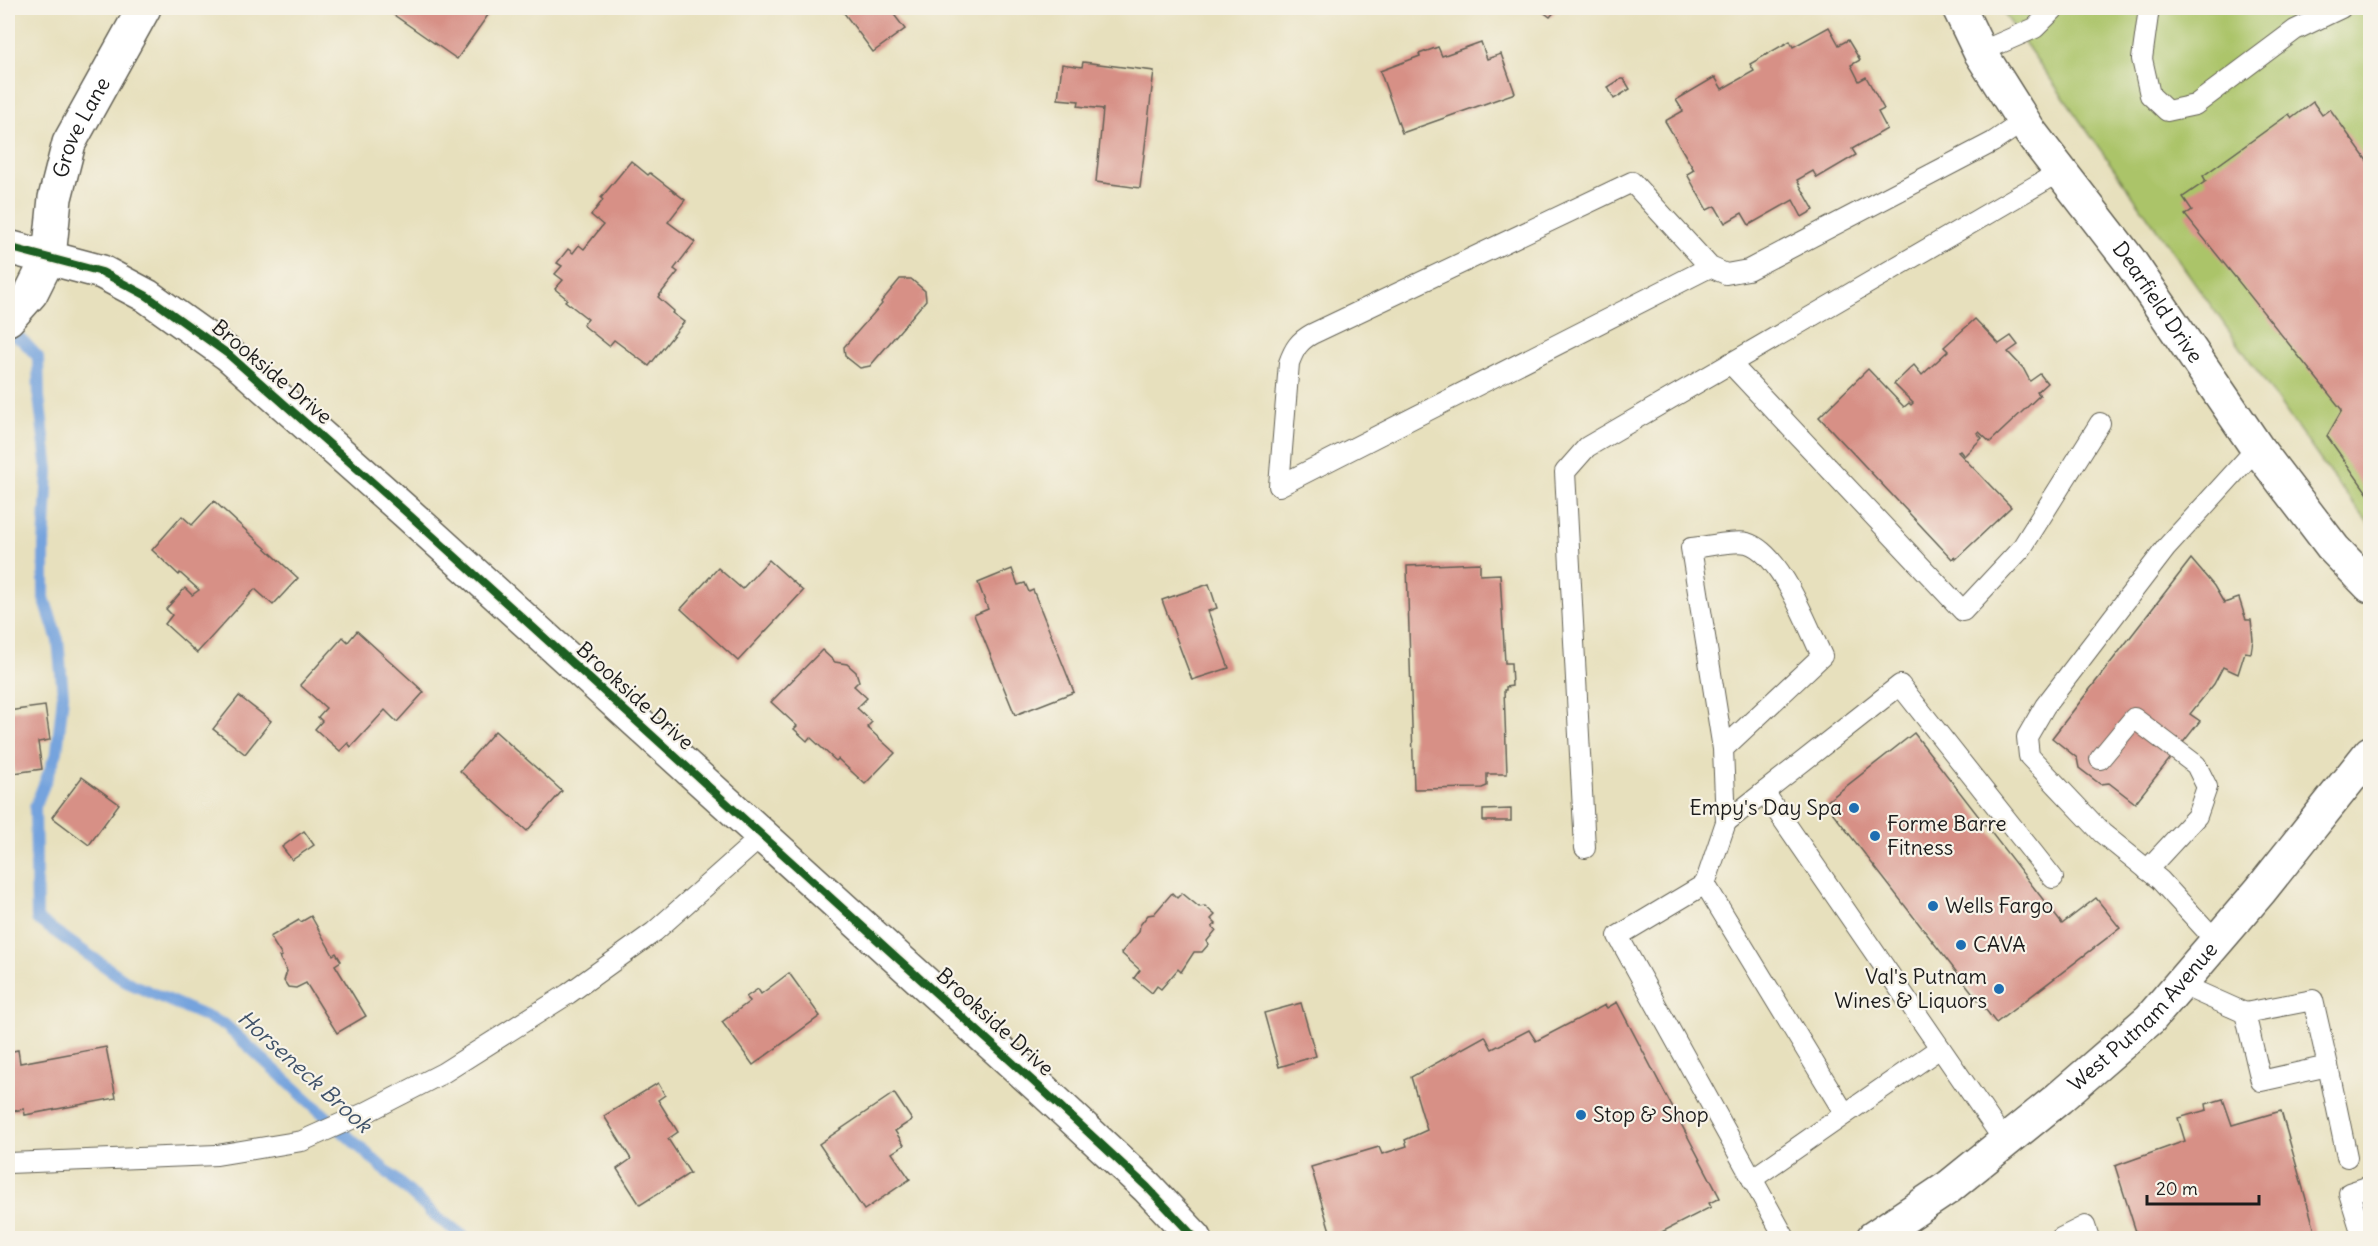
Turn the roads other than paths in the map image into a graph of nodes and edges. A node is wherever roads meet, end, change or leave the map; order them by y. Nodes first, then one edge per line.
1 (144, 8) edge
2 (1959, 8) edge
3 (2055, 8) edge
4 (2149, 8) edge
5 (2341, 8) edge
6 (1980, 52) junction
7 (2024, 121) junction
8 (2061, 171) junction
9 (8, 247) edge
10 (50, 257) junction
11 (1710, 267) junction
12 (8, 319) edge
13 (1730, 363) junction
14 (2100, 423) dead end
15 (2257, 448) junction
16 (2370, 586) edge
17 (1723, 749) junction
18 (2370, 753) edge
19 (2100, 759) dead end
20 (1764, 792) junction
21 (1726, 822) junction
22 (762, 836) junction
23 (1585, 848) dead end
24 (2146, 870) junction
25 (2053, 878) dead end
26 (1705, 884) junction
27 (2217, 942) junction
28 (2180, 984) junction
29 (2245, 1013) junction
30 (1940, 1048) junction
31 (2328, 1066) junction
32 (1845, 1114) junction
33 (2005, 1142) junction
34 (2347, 1157) dead end
35 (8, 1163) edge
36 (1752, 1179) junction
37 (2370, 1186) edge
38 (1888, 1234) edge
39 (1195, 1239) edge
40 (1785, 1239) edge
41 (2061, 1239) edge
42 (2089, 1239) edge
43 (2363, 1239) edge

1 - 10 street, Grove Lane
2 - 6 street, Dearfield Drive
3 - 6 lane
4 - 5 lane
6 - 7 street, Dearfield Drive
7 - 8 street, Dearfield Drive
7 - 11 lane
8 - 13 lane
8 - 15 street, Dearfield Drive
9 - 10 street, Brookside Drive
10 - 12 street
10 - 22 street, Brookside Drive
11 - 11 lane
13 - 14 lane
13 - 23 lane
15 - 16 street, Dearfield Drive
15 - 24 lane
17 - 17 lane
17 - 21 lane
18 - 27 street, West Putnam Avenue
19 - 24 lane
20 - 21 lane
20 - 25 lane
20 - 30 lane
21 - 26 lane
22 - 35 lane
22 - 39 street, Brookside Drive
24 - 27 lane
26 - 32 lane
26 - 36 lane
27 - 28 street, West Putnam Avenue
28 - 29 lane
28 - 33 street, West Putnam Avenue
29 - 31 lane
29 - 31 lane
30 - 32 lane
30 - 33 lane
31 - 34 lane
32 - 36 lane
33 - 38 street, West Putnam Avenue
36 - 40 lane
37 - 43 lane
41 - 42 lane

